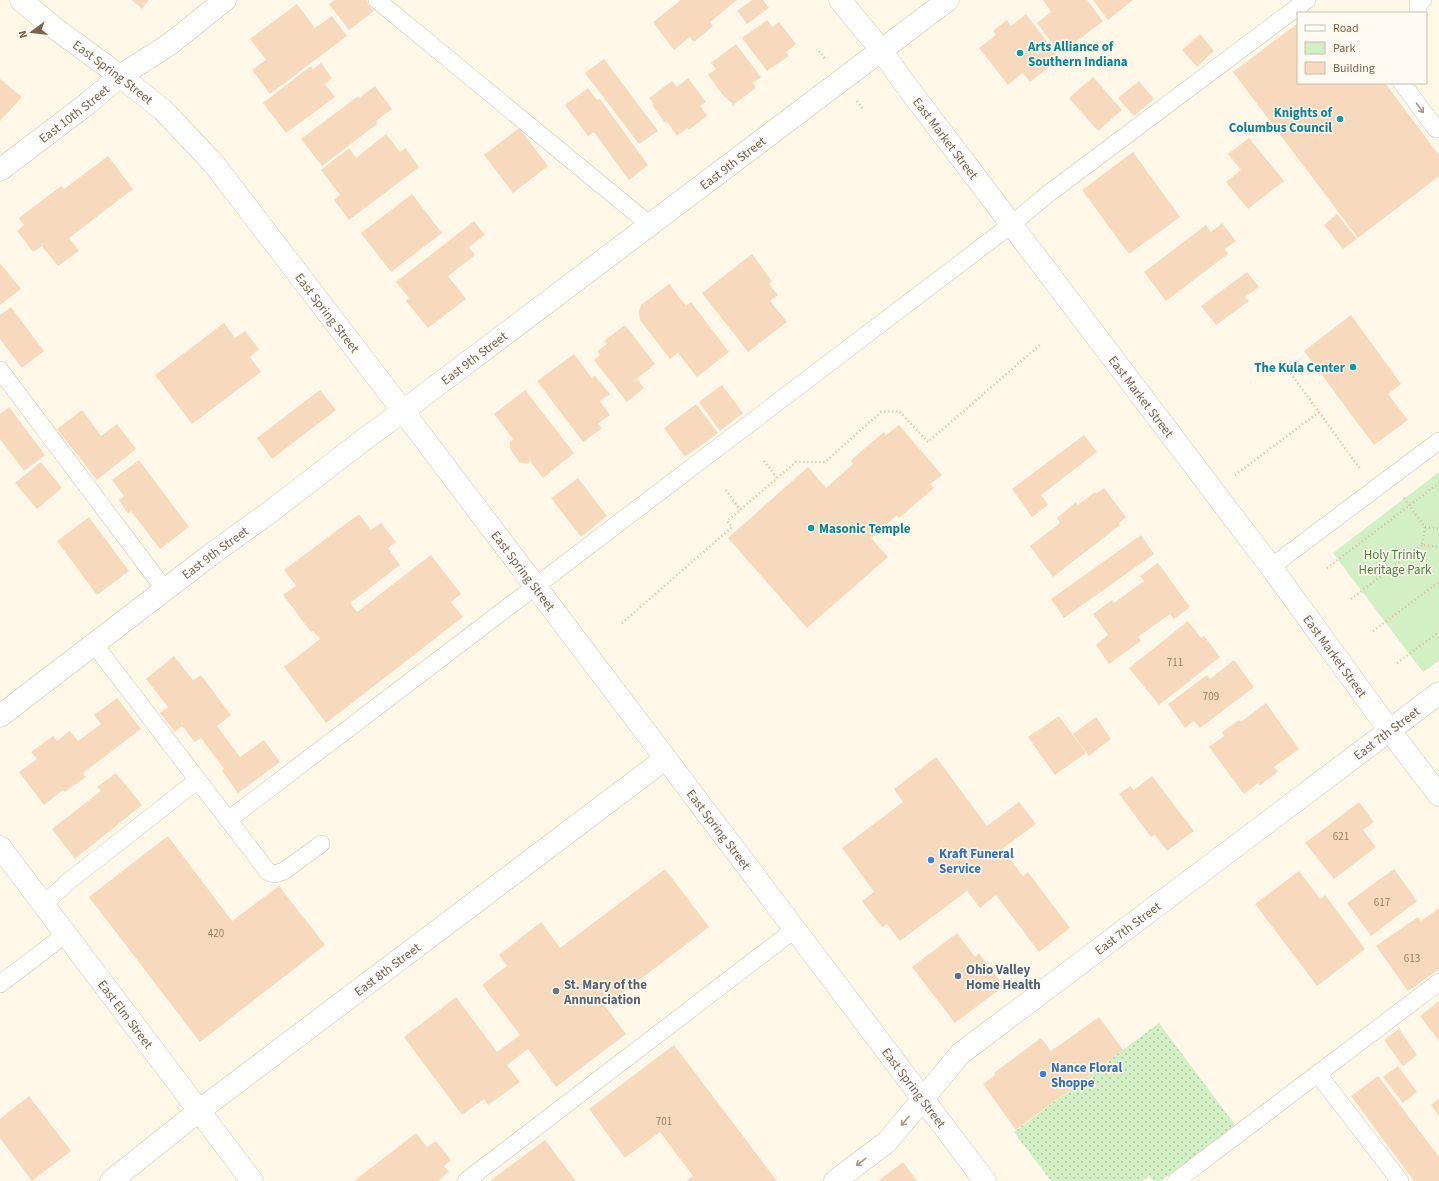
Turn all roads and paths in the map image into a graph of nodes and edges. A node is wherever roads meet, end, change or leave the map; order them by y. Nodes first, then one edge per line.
1 (22, 0) edge
2 (225, 0) edge
3 (377, 0) edge
4 (840, 0) edge
5 (948, 0) edge
6 (1307, 0) edge
7 (1423, 0) edge
8 (1418, 12) edge
9 (881, 50) junction
10 (120, 76) junction
11 (1403, 84) edge
12 (1439, 127) edge
13 (0, 170) edge
14 (650, 224) junction
15 (1012, 224) junction
16 (1041, 344) dead end
17 (1280, 359) dead end
18 (0, 370) edge
19 (403, 411) junction
20 (1319, 412) junction
21 (1439, 441) edge
22 (764, 461) dead end
23 (1233, 476) dead end
24 (777, 478) junction
25 (1390, 478) junction
26 (1439, 483) edge
27 (1376, 489) junction
28 (726, 490) dead end
29 (1409, 506) junction
30 (740, 510) junction
31 (1425, 527) junction
32 (1439, 529) edge
33 (1422, 545) junction
34 (1439, 548) edge
35 (1271, 567) junction
36 (1327, 568) dead end
37 (1439, 582) edge
38 (535, 586) junction
39 (165, 590) junction
40 (1351, 600) dead end
41 (622, 623) dead end
42 (1373, 631) dead end
43 (1439, 632) edge
44 (94, 644) junction
45 (1397, 663) dead end
46 (1439, 693) edge
47 (0, 716) edge
48 (1390, 731) junction
49 (665, 758) junction
50 (198, 780) junction
51 (1439, 795) edge
52 (228, 820) junction
53 (321, 844) dead end
54 (0, 847) edge
55 (43, 905) junction
56 (794, 930) junction
57 (66, 934) junction
58 (1439, 982) edge
59 (0, 984) edge
60 (1318, 1074) junction
61 (923, 1100) junction
62 (200, 1110) junction
63 (111, 1181) edge
64 (252, 1181) edge
65 (466, 1181) edge
66 (835, 1181) edge
67 (984, 1181) edge
68 (1176, 1181) edge
69 (1400, 1181) edge

1 - 10 street, East Spring Street
2 - 10 street, East 10th Street
3 - 14 lane
4 - 9 street, East Market Street
5 - 9 street, East 9th Street
6 - 15 lane
7 - 8 lane
9 - 14 street, East 9th Street
9 - 15 street, East Market Street
10 - 13 street, East 10th Street
10 - 19 street, East Spring Street
11 -> 12 lane
14 - 19 street, East 9th Street
15 - 35 street, East Market Street
15 - 38 lane
16 - 24 path
17 - 20 path
18 - 39 lane
19 - 38 street, East Spring Street
19 - 39 street, East 9th Street
20 - 23 path
20 - 27 path
21 - 25 lane
22 - 24 path
24 - 30 path
25 - 27 lane
25 - 29 path
26 - 29 path
27 - 35 lane
28 - 30 path
29 - 31 path
29 - 36 path
30 - 41 path
31 - 32 path
31 - 33 path
33 - 34 path
33 - 40 path
35 - 48 street, East Market Street
37 - 42 path
38 - 49 street, East Spring Street
38 - 52 lane
39 - 44 street, East 9th Street
43 - 45 path
44 - 47 street, East 9th Street
44 - 50 lane
46 - 48 street, East 7th Street
48 - 51 street, East Market Street
48 - 61 street, East 7th Street
49 - 56 street, East Spring Street
49 - 62 street, East 8th Street
50 - 52 lane
50 - 55 lane
52 - 53 lane
54 - 55 street, East Elm Street
55 - 57 street, East Elm Street
56 - 61 street, East Spring Street
56 - 65 lane
57 - 59 lane
57 - 62 street, East Elm Street
58 - 60 lane
60 - 68 lane
60 - 69 lane
61 -> 66 street, East 7th Street
61 - 67 street, East Spring Street
62 - 63 street, East 8th Street
62 - 64 street, East Elm Street

